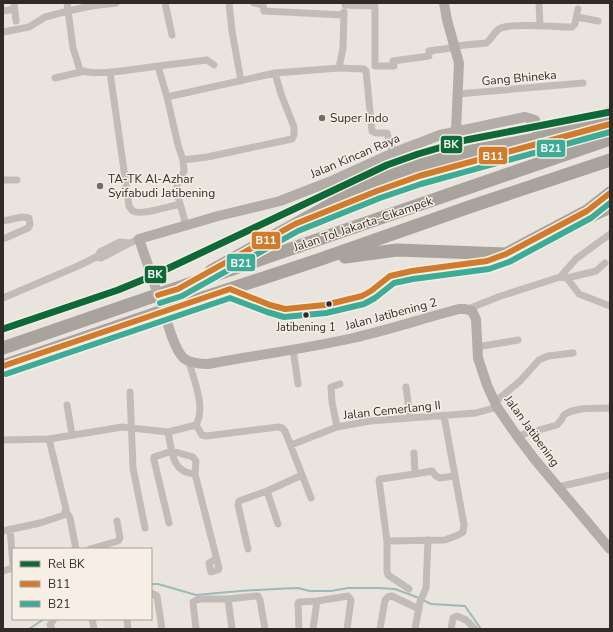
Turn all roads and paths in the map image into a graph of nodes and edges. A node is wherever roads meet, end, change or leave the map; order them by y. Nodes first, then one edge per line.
1 (67, 3) edge
2 (116, 3) edge
3 (165, 3) edge
4 (229, 3) edge
5 (254, 3) edge
6 (444, 3) edge
7 (539, 3) edge
8 (345, 4) edge
9 (14, 6) edge
10 (578, 9) dead end
11 (3, 11) edge
12 (68, 11) junction
13 (344, 15) junction
14 (577, 17) junction
15 (16, 21) dead end
16 (598, 21) dead end
17 (540, 26) junction
18 (3, 32) edge
19 (172, 35) dead end
20 (453, 47) junction
21 (214, 65) dead end
22 (158, 66) junction
23 (339, 68) junction
24 (85, 72) junction
25 (110, 72) junction
26 (275, 73) junction
27 (55, 78) dead end
28 (241, 81) junction
29 (583, 83) dead end
30 (458, 94) junction
31 (167, 97) junction
32 (610, 113) edge
33 (610, 124) edge
34 (456, 131) junction
35 (536, 139) junction
36 (610, 139) edge
37 (393, 153) junction
38 (184, 160) junction
39 (610, 160) edge
40 (3, 180) edge
41 (17, 180) dead end
42 (610, 193) edge
43 (180, 204) junction
44 (610, 207) edge
45 (3, 221) edge
46 (295, 224) junction
47 (186, 225) junction
48 (610, 234) edge
49 (3, 239) edge
50 (528, 243) junction
51 (140, 244) junction
52 (321, 259) junction
53 (605, 263) dead end
54 (563, 278) junction
55 (178, 289) junction
56 (3, 298) edge
57 (610, 306) edge
58 (470, 310) junction
59 (518, 340) dead end
60 (477, 347) junction
61 (3, 348) edge
62 (293, 349) junction
63 (573, 353) dead end
64 (189, 362) junction
65 (3, 366) edge
66 (298, 384) dead end
67 (340, 384) dead end
68 (406, 387) dead end
69 (130, 392) dead end
70 (67, 404) dead end
71 (496, 405) junction
72 (610, 408) edge
73 (444, 416) junction
74 (410, 418) junction
75 (196, 426) junction
76 (131, 427) junction
77 (337, 427) junction
78 (168, 432) junction
79 (72, 435) junction
80 (517, 436) junction
81 (49, 438) junction
82 (3, 440) edge
83 (291, 445) junction
84 (172, 451) junction
85 (414, 453) dead end
86 (195, 474) junction
87 (415, 474) junction
88 (302, 475) junction
89 (454, 476) junction
90 (610, 476) edge
91 (558, 487) junction
92 (267, 491) junction
93 (311, 498) dead end
94 (66, 511) junction
95 (117, 520) dead end
96 (169, 523) dead end
97 (278, 524) dead end
98 (144, 528) dead end
99 (6, 530) edge
100 (387, 540) junction
101 (428, 540) junction
102 (76, 548) edge
103 (94, 548) edge
104 (248, 549) dead end
105 (610, 549) edge
106 (216, 559) dead end
107 (12, 562) edge
108 (409, 589) dead end
109 (152, 594) edge
110 (228, 599) junction
111 (317, 601) junction
112 (421, 602) junction
113 (53, 620) edge
114 (51, 629) edge
115 (162, 629) edge
116 (196, 629) edge
117 (232, 629) edge
118 (265, 629) edge
119 (299, 629) edge
120 (313, 629) edge
121 (347, 629) edge
122 (380, 629) edge
123 (415, 629) edge
124 (451, 629) edge
125 (475, 629) edge

1 - 12 street
2 - 12 street
3 - 19 street
4 - 28 street
5 - 13 street
6 - 20 main road
7 - 17 street
8 - 13 street
8 - 20 street
9 - 11 street
9 - 15 street
10 - 14 street
12 - 18 street
12 - 24 street
13 - 23 street
14 - 16 street
14 - 17 street
17 - 20 street
20 - 30 main road
21 - 22 street
22 - 25 street
22 - 31 street
23 - 26 street
23 - 37 street
24 - 25 street
24 - 27 street
25 - 43 street
26 - 28 street
26 - 38 street
28 - 31 street
29 - 30 street, Gang Bhineka
30 - 34 main road
31 - 38 street
32 - 35 highway
33 - 46 highway
34 - 35 main road, Jalan Kincan Raya
34 - 37 main road, Jalan Kincan Raya
35 - 46 highway
36 - 55 highway, Jalan Tol Jakarta–Cikampek
37 - 47 main road, Jalan Kincan Raya
38 - 43 street
39 - 52 highway, Jalan Tol Jakarta–Cikampek
40 - 41 street
42 - 50 highway
43 - 47 street
44 - 50 highway
45 - 49 street
46 - 55 highway
47 - 51 main road, Jalan Kincan Raya
48 - 54 street
50 - 52 highway
51 - 56 street
51 - 64 main road, bridge
52 - 65 highway, Jalan Tol Jakarta–Cikampek
53 - 54 street
54 - 57 street
54 - 58 street
55 - 61 highway, Jalan Tol Jakarta–Cikampek
58 - 60 main road, Jalan Jatibening
58 - 62 main road, Jalan Jatibening 2
59 - 60 street
60 - 71 main road, Jalan Jatibening
62 - 64 main road, Jalan Jatibening 2
62 - 66 street
63 - 71 street
64 - 75 street
67 - 77 street
68 - 74 street
69 - 76 street
70 - 79 street
71 - 73 street, Jalan Cemerlang II
71 - 80 main road, Jalan Jatibening
72 - 80 street
73 - 74 street, Jalan Cemerlang II
73 - 89 street
74 - 77 street, Jalan Cemerlang II
75 - 78 street
75 - 83 street
76 - 78 street
76 - 79 street
76 - 98 street
77 - 83 street, Jalan Cemerlang II
78 - 84 street
79 - 81 street
80 - 91 main road, Jalan Jatibening
81 - 82 street
81 - 94 street
83 - 88 street
84 - 86 street
84 - 86 street
84 - 96 street
85 - 87 street
86 - 106 street
87 - 89 street
87 - 100 street
88 - 92 street
88 - 93 street
89 - 101 street
90 - 91 street
91 - 105 main road, Jalan Jatibening
92 - 97 street
92 - 104 street
94 - 99 street
94 - 102 street
95 - 103 street
99 - 107 street
100 - 101 street
100 - 108 street
101 - 112 street
109 - 115 street
110 - 116 street
110 - 117 street
110 - 118 street
111 - 119 street
111 - 120 street
111 - 121 street
112 - 122 street
112 - 123 street
113 - 114 street
124 - 125 street

